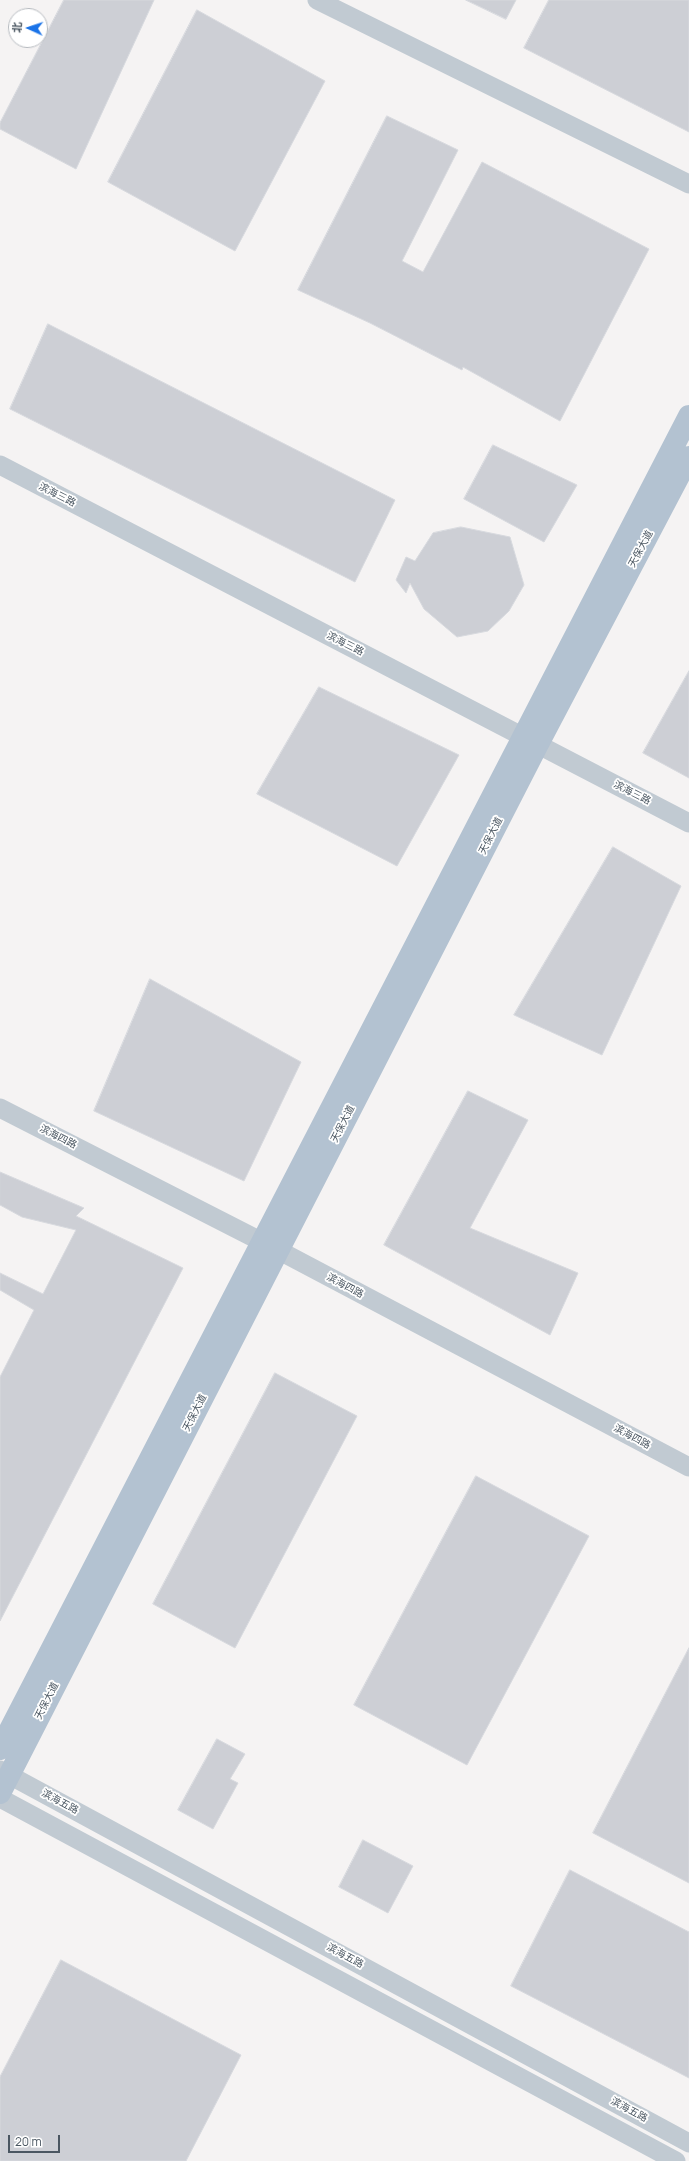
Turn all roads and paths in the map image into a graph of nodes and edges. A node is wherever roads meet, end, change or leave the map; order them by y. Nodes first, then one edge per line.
1 (317, 0) edge
2 (689, 184) edge
3 (689, 416) edge
4 (689, 457) edge
5 (0, 465) edge
6 (530, 741) junction
7 (689, 823) edge
8 (0, 1108) edge
9 (270, 1246) junction
10 (689, 1467) edge
11 (0, 1749) edge
12 (3, 1779) edge
13 (0, 1798) edge
14 (689, 2143) edge
15 (676, 2161) edge

1 - 2 street
3 - 6 main road, 天保大道
4 - 6 main road, 天保大道
5 - 6 street, 滨海三路
6 - 7 street, 滨海三路
6 - 9 main road, 天保大道
8 - 9 street, 滨海四路
9 - 10 street, 滨海四路
9 - 11 main road, 天保大道
9 - 12 main road, 天保大道
12 - 14 street, 滨海五路
13 - 15 street

